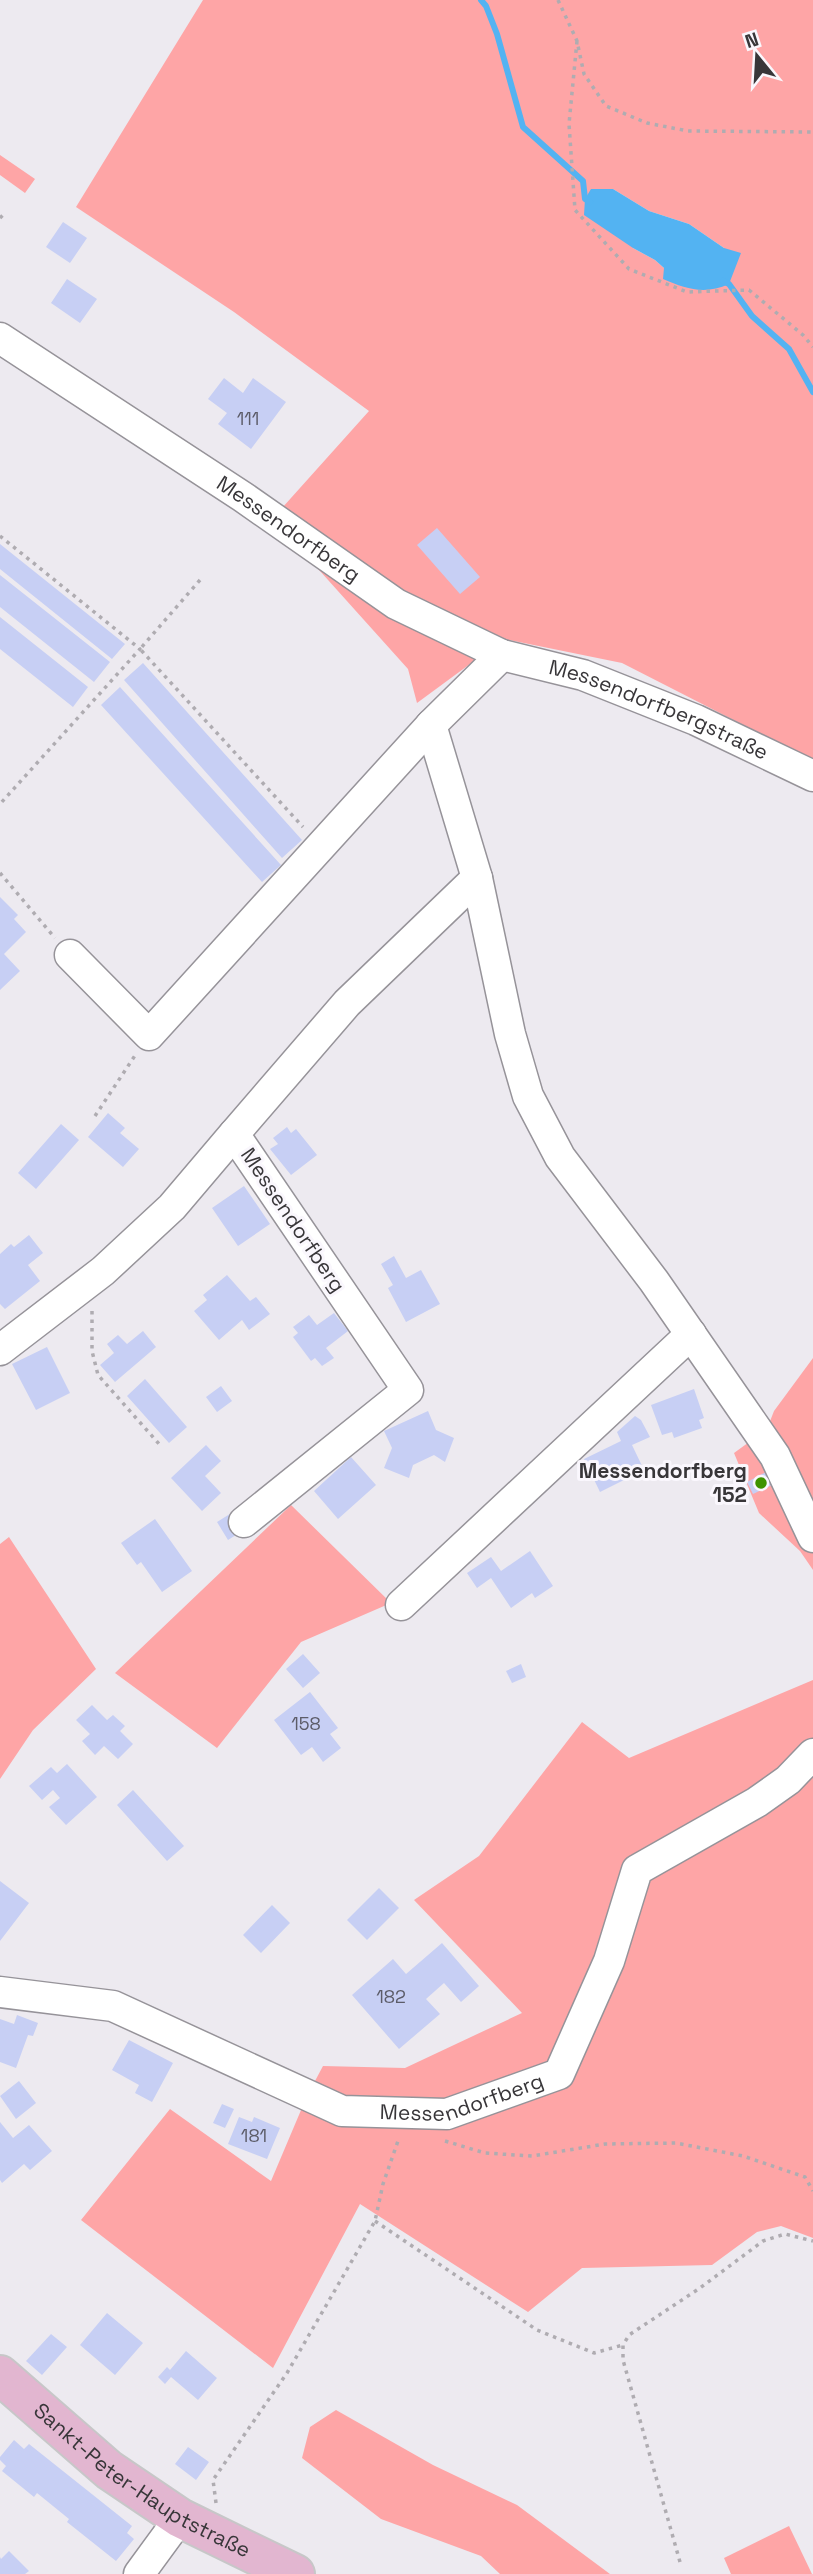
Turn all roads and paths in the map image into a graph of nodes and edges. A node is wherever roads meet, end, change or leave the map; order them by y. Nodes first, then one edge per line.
1 (558, 0) edge
2 (576, 41) junction
3 (813, 132) edge
4 (0, 338) edge
5 (813, 347) edge
6 (0, 536) edge
7 (200, 580) dead end
8 (140, 649) junction
9 (502, 655) junction
10 (431, 725) junction
11 (813, 776) edge
12 (0, 804) edge
13 (335, 832) junction
14 (0, 873) edge
15 (477, 878) junction
16 (70, 955) joint
17 (149, 1035) junction
18 (95, 1116) dead end
19 (234, 1134) junction
20 (103, 1271) junction
21 (691, 1334) junction
22 (0, 1350) edge
23 (160, 1445) dead end
24 (244, 1522) dead end
25 (813, 1537) edge
26 (401, 1605) dead end
27 (813, 1754) edge
28 (0, 1992) edge
29 (409, 2113) junction
30 (438, 2139) dead end
31 (813, 2191) edge
32 (375, 2221) junction
33 (813, 2241) edge
34 (623, 2345) junction
35 (0, 2375) edge
36 (218, 2512) dead end
37 (180, 2518) junction
38 (680, 2562) dead end
39 (139, 2574) edge
40 (295, 2574) edge

1 - 2 path
2 - 3 path
2 - 5 path
4 - 9 street, Messendorfberg
6 - 8 path
7 - 8 path
8 - 12 path
8 - 13 path
9 - 10 street
9 - 11 street, Messendorfbergstraße
10 - 13 street
10 - 15 street
13 - 17 street
14 - 16 path
15 - 19 street, Messendorfberg
15 - 21 street
16 - 17 street
17 - 18 path
19 - 20 street
19 - 24 street, Messendorfberg
20 - 22 street
20 - 23 path
21 - 25 street
21 - 26 street
27 - 29 street, Messendorfberg
28 - 29 street, Messendorfberg
29 - 32 path
30 - 31 path
32 - 34 path
32 - 36 path
33 - 34 path
34 - 38 path
35 - 37 main road, Sankt-Peter-Hauptstraße
37 - 39 street
37 - 40 main road, Sankt-Peter-Hauptstraße

